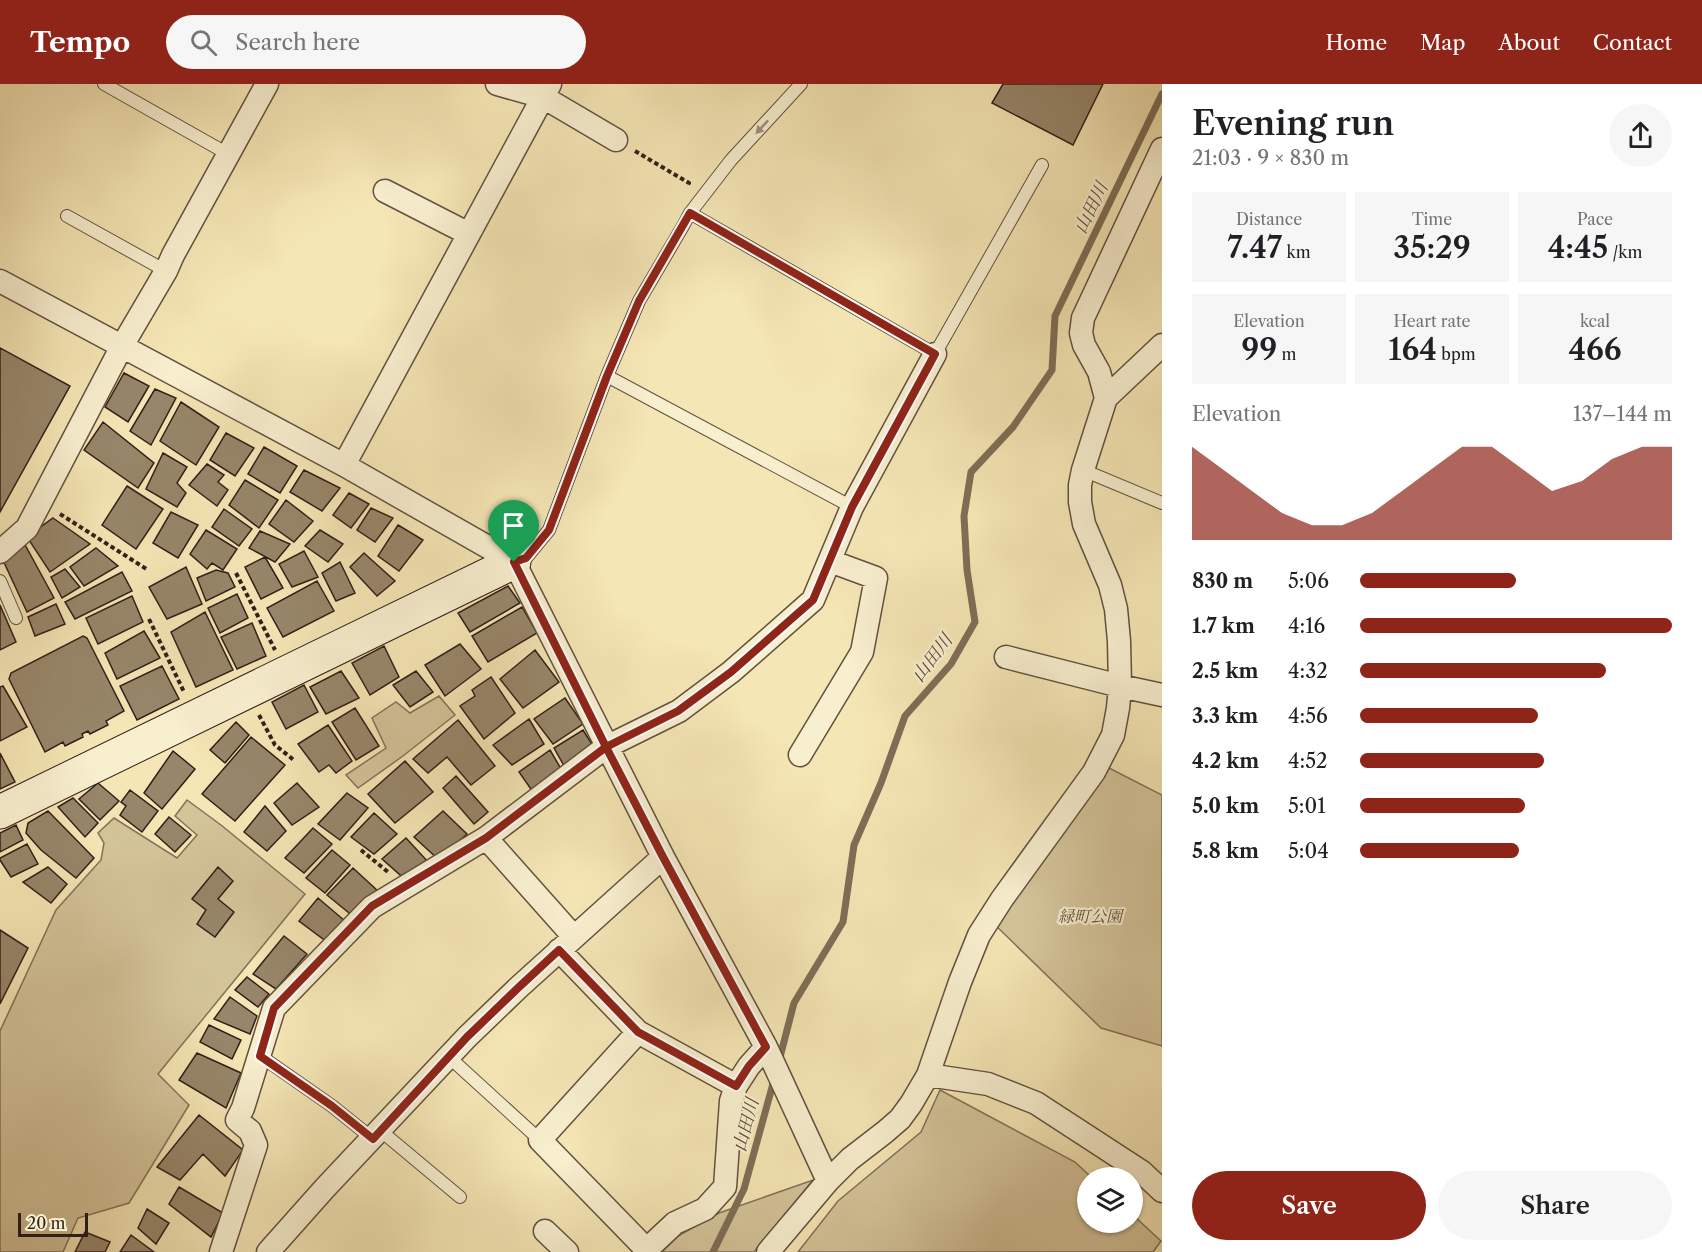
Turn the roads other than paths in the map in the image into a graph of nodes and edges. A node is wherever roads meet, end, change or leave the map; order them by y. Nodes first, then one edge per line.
1 (104, 84) edge
2 (267, 84) edge
3 (497, 84) edge
4 (801, 84) edge
5 (547, 90) edge
6 (616, 140) road end
7 (1162, 149) edge
8 (228, 154) junction
9 (1042, 165) dead end
10 (385, 191) dead end
11 (690, 213) junction
12 (67, 216) dead end
13 (469, 234) junction
14 (166, 271) junction
15 (0, 281) edge
16 (1162, 345) edge
17 (122, 346) junction
18 (935, 354) junction
19 (607, 376) junction
20 (1106, 398) junction
21 (344, 465) junction
22 (1083, 470) junction
23 (1162, 503) edge
24 (852, 507) junction
25 (0, 552) edge
26 (830, 561) junction
27 (514, 562) junction
28 (0, 581) edge
29 (16, 618) dead end
30 (1006, 657) dead end
31 (1120, 686) junction
32 (1162, 695) edge
33 (606, 747) junction
34 (800, 755) dead end
35 (0, 812) edge
36 (486, 838) junction
37 (663, 857) junction
38 (567, 943) junction
39 (638, 1032) junction
40 (766, 1047) junction
41 (260, 1056) junction
42 (449, 1057) junction
43 (928, 1075) junction
44 (736, 1086) junction
45 (377, 1135) junction
46 (540, 1140) junction
47 (828, 1181) junction
48 (1162, 1191) edge
49 (460, 1197) dead end
50 (545, 1231) dead end
51 (646, 1251) edge
52 (221, 1252) edge
53 (268, 1252) edge
54 (567, 1252) edge
55 (768, 1252) edge

1 - 8 lane
2 - 8 street
3 - 5 street
4 -> 11 lane
5 - 6 street
5 - 13 street
7 - 20 street
8 - 14 street
9 - 18 lane
10 - 13 street
11 - 18 lane
11 - 19 lane
12 - 14 lane
13 - 21 street
14 - 17 street
15 - 17 street
16 - 20 street
17 - 21 street
17 - 25 street
18 - 24 street
19 - 24 lane
19 - 27 lane
20 - 22 street
21 - 27 street
22 - 23 lane
22 - 31 street
24 - 26 street
26 - 33 street
26 - 34 street
27 - 33 street
27 - 35 street
28 - 29 lane
30 - 31 street
31 - 32 street
31 - 43 street
33 - 36 street
33 - 37 street
36 - 38 street
36 - 41 street
37 - 38 street
37 - 40 street
38 - 39 street
38 - 42 street
39 - 44 street
39 - 46 street
40 - 44 street
40 - 47 street
41 - 45 lane
41 - 52 street
42 - 45 street
42 - 46 lane
43 - 47 street
43 - 48 street
44 - 51 street
45 - 49 lane
45 - 53 street
46 - 51 street
47 - 55 street
50 - 54 street

